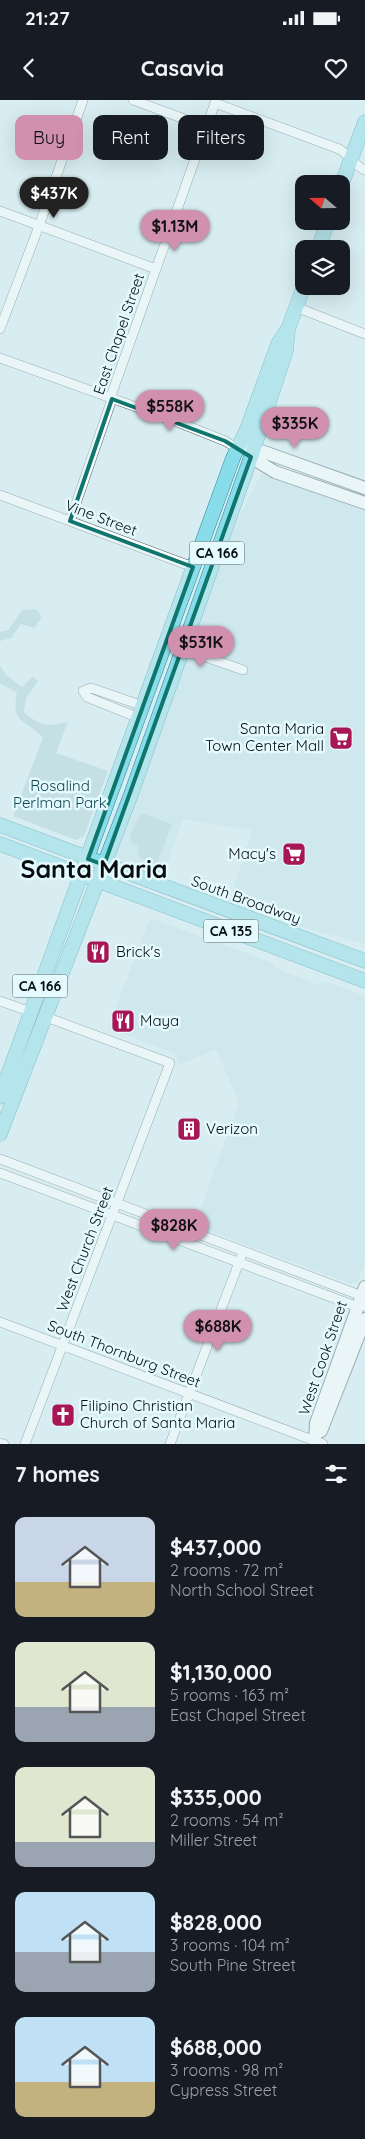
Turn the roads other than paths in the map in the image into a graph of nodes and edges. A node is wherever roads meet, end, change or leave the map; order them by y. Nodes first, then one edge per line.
1 (83, 100) edge
2 (133, 100) edge
3 (215, 101) edge
4 (210, 115) edge
5 (178, 117) edge
6 (365, 122) edge
7 (349, 156) junction
8 (194, 160) edge
9 (365, 170) edge
10 (344, 175) edge
11 (0, 211) edge
12 (39, 226) junction
13 (156, 269) junction
14 (301, 295) edge
15 (296, 307) junction
16 (0, 329) edge
17 (288, 329) junction
18 (365, 334) edge
19 (0, 358) edge
20 (112, 399) junction
21 (237, 447) junction
22 (251, 453) junction
23 (365, 488) edge
24 (0, 495) edge
25 (365, 502) edge
26 (70, 521) junction
27 (193, 567) junction
28 (166, 643) junction
29 (182, 649) junction
30 (243, 670) dead end
31 (141, 712) junction
32 (0, 825) edge
33 (0, 844) edge
34 (88, 859) junction
35 (104, 865) junction
36 (82, 875) junction
37 (96, 882) junction
38 (58, 938) junction
39 (365, 960) edge
40 (365, 981) edge
41 (0, 1001) edge
42 (31, 1012) junction
43 (46, 1017) junction
44 (18, 1087) junction
45 (0, 1097) edge
46 (0, 1134) edge
47 (0, 1159) edge
48 (0, 1173) edge
49 (116, 1204) junction
50 (112, 1216) junction
51 (243, 1251) junction
52 (239, 1262) junction
53 (363, 1299) edge
54 (365, 1319) edge
55 (0, 1322) edge
56 (63, 1346) junction
57 (189, 1394) junction
58 (0, 1443) edge
59 (317, 1443) edge
60 (4, 1444) edge
61 (25, 1444) edge
62 (170, 1444) edge

1 - 12 street
2 - 5 street
3 - 4 street, East Chapel Street
3 - 7 street
6 - 7 main road
7 - 9 street
7 - 10 main road
8 - 13 street, East Chapel Street
11 - 12 street
12 - 13 street
12 - 16 street
13 - 20 street, East Chapel Street
14 - 15 main road, CA 166
15 - 17 main road, CA 166
15 - 18 street
17 - 21 main road, CA 166
17 - 22 main road, CA 166
19 - 20 street
20 - 21 street
20 - 26 street, East Chapel Street
21 - 22 street
21 - 27 main road, CA 166
22 - 23 street
22 - 25 street
22 - 29 main road, CA 166
24 - 26 street, Vine Street
26 - 27 street, Vine Street
27 - 28 main road, CA 166
28 - 29 street
28 - 31 main road, CA 166
29 - 30 street
29 - 35 main road, CA 166
31 - 31 street
31 - 34 main road, CA 166
32 - 34 main road, CA 135
33 - 36 main road, CA 135
34 - 35 main road, South Broadway / CA 135
34 - 36 main road, CA 166
35 - 37 main road, CA 166
35 - 39 main road, South Broadway / CA 135
36 - 37 main road, CA 135
36 - 38 main road, CA 166
37 - 40 main road, CA 135
37 - 43 main road, CA 166
38 - 42 main road, CA 166
38 - 43 main road
41 - 42 street
42 - 44 main road
42 - 45 main road, CA 166
43 - 44 main road, CA 166
43 - 49 street, West Church Street
44 - 46 main road, CA 166
47 - 49 street
48 - 50 street
49 - 50 street, West Church Street
49 - 51 street
50 - 52 street
50 - 56 street, West Church Street
51 - 52 street
51 - 53 street
52 - 53 street
52 - 57 street
53 - 59 street, West Cook Street
54 - 59 street, West Cook Street
55 - 56 street, South Thornburg Street
56 - 57 street, South Thornburg Street
56 - 61 street, West Church Street
57 - 59 street, South Thornburg Street
57 - 62 street
58 - 60 street

